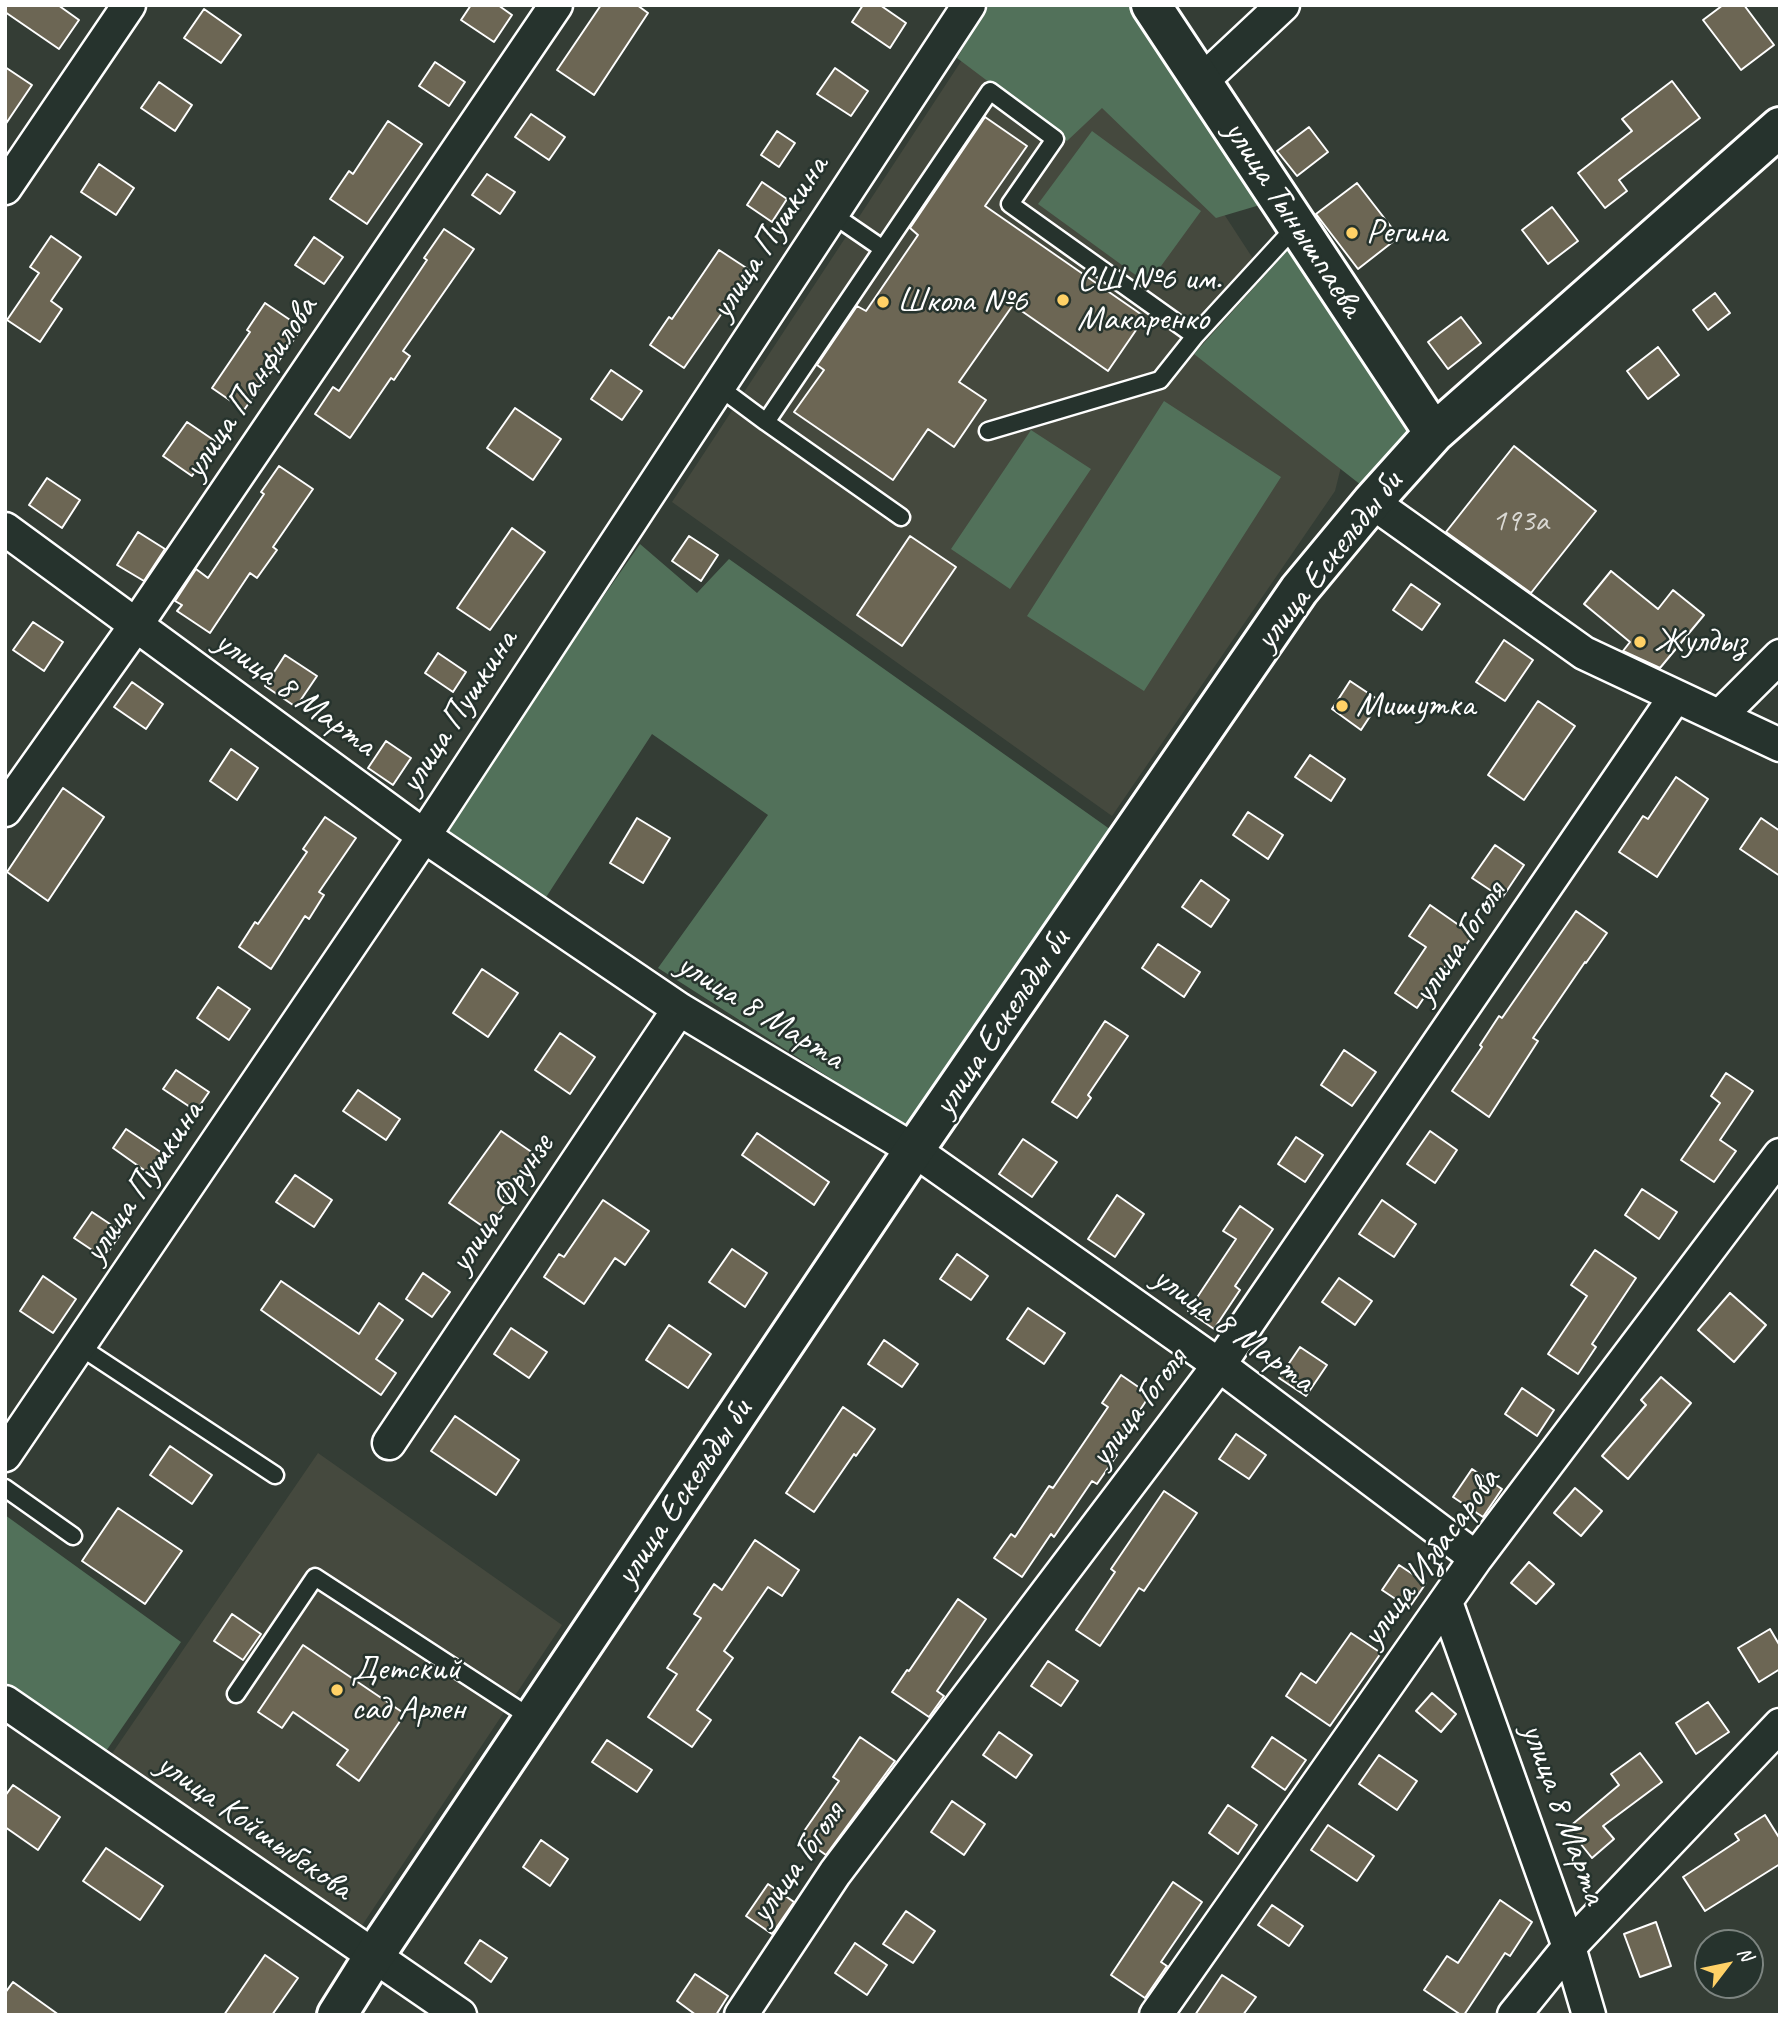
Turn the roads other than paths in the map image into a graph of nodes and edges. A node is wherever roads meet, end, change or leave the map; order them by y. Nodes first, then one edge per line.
1 (130, 5) edge
2 (556, 5) edge
3 (969, 5) edge
4 (1151, 5) edge
5 (1283, 5) edge
6 (1202, 81) junction
7 (1780, 127) edge
8 (5, 188) edge
9 (832, 214) junction
10 (1297, 225) junction
11 (883, 249) junction
12 (1195, 336) junction
13 (719, 387) junction
14 (766, 422) junction
15 (988, 431) dead end
16 (1434, 433) junction
17 (1372, 502) junction
18 (901, 517) dead end
19 (5, 529) edge
20 (136, 625) junction
21 (1780, 656) edge
22 (1675, 696) junction
23 (1720, 716) junction
24 (1780, 746) edge
25 (5, 810) edge
26 (424, 836) junction
27 (679, 1009) junction
28 (914, 1150) junction
29 (1780, 1155) edge
30 (79, 1346) junction
31 (1219, 1365) junction
32 (389, 1443) dead end
33 (5, 1455) edge
34 (275, 1475) dead end
35 (5, 1488) edge
36 (73, 1536) dead end
37 (1476, 1558) junction
38 (1446, 1602) junction
39 (236, 1694) dead end
40 (5, 1702) edge
41 (533, 1719) junction
42 (1780, 1725) edge
43 (1569, 1947) junction
44 (374, 1956) junction
45 (337, 2015) edge
46 (460, 2015) edge
47 (741, 2015) edge
48 (1156, 2015) edge
49 (1514, 2015) edge
50 (1588, 2015) edge

1 - 8 street
2 - 20 street, улица Панфилова
3 - 9 street, улица Пушкина
4 - 6 street, улица Тынышпаева
5 - 6 street
6 - 10 street, улица Тынышпаева
7 - 16 street, улица Ескельды би
9 - 11 lane
9 - 13 street, улица Пушкина
10 - 12 lane
10 - 16 street, улица Тынышпаева
11 - 12 lane
11 - 14 lane
12 - 15 lane
13 - 14 lane
13 - 26 street, улица Пушкина
14 - 18 lane
16 - 17 street, улица Ескельды би
17 - 22 street
17 - 28 street, улица Ескельды би
19 - 20 street, улица 8 Марта
20 - 25 street, улица Панфилова
20 - 26 street, улица 8 Марта
21 - 23 street
22 - 23 street
22 - 31 street, улица Гоголя
23 - 24 street
26 - 27 street, улица 8 Марта
26 - 30 street, улица Пушкина
27 - 28 street, улица 8 Марта
27 - 32 street, улица Фрунзе
28 - 31 street, улица 8 Марта
28 - 41 street, улица Ескельды би
29 - 37 street, улица Избасарова
30 - 33 street, улица Пушкина
30 - 34 lane
31 - 37 street, улица 8 Марта
31 - 47 street, улица Гоголя
35 - 36 lane
37 - 38 street, улица Избасарова
38 - 43 street, улица 8 Марта
38 - 48 street, улица Избасарова
39 - 41 lane
40 - 44 street, улица Койшыбекова
41 - 44 street, улица Ескельды би
42 - 43 street
43 - 49 street
43 - 50 street, улица 8 Марта
44 - 45 street, улица Ескельды би
44 - 46 street, улица Койшыбекова

